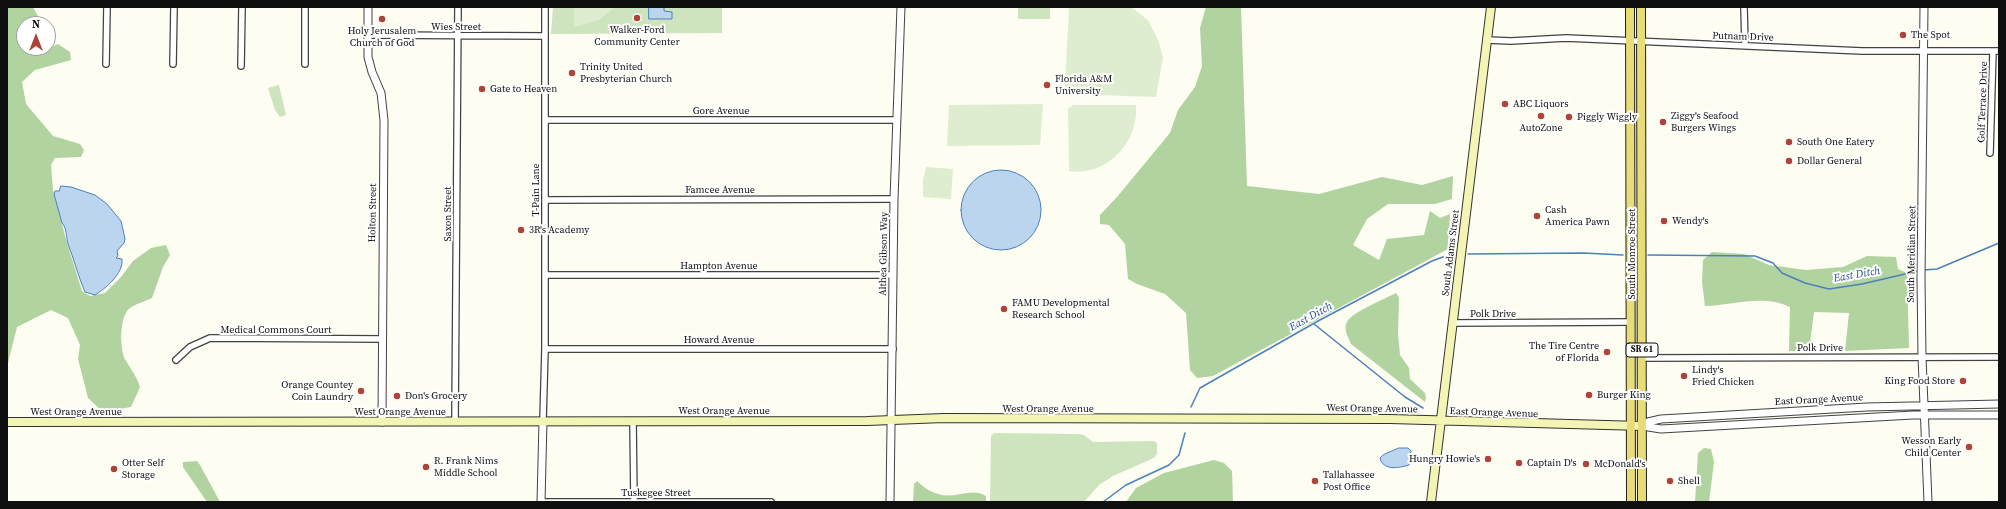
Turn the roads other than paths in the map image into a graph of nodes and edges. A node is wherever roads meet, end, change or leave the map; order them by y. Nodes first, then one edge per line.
1 (107, 7) edge
2 (174, 7) edge
3 (242, 7) edge
4 (305, 7) edge
5 (368, 7) edge
6 (458, 7) edge
7 (545, 7) edge
8 (901, 7) edge
9 (1491, 7) edge
10 (1630, 7) edge
11 (1641, 7) edge
12 (1744, 7) edge
13 (1924, 7) edge
14 (368, 36) junction
15 (458, 36) junction
16 (545, 36) junction
17 (1486, 40) junction
18 (1630, 41) junction
19 (1641, 41) junction
20 (1744, 46) junction
21 (1996, 51) edge
22 (1924, 52) junction
23 (106, 64) dead end
24 (173, 64) dead end
25 (305, 64) dead end
26 (241, 66) dead end
27 (546, 120) junction
28 (896, 120) junction
29 (1990, 152) dead end
30 (1631, 196) junction
31 (1642, 196) junction
32 (894, 199) junction
33 (545, 200) junction
34 (545, 274) junction
35 (893, 275) junction
36 (1630, 311) junction
37 (1642, 320) junction
38 (1630, 322) junction
39 (1452, 323) junction
40 (383, 339) junction
41 (545, 349) junction
42 (893, 349) junction
43 (1922, 357) junction
44 (1999, 357) edge
45 (1642, 358) junction
46 (176, 360) dead end
47 (1999, 404) edge
48 (1924, 405) junction
49 (1925, 415) junction
50 (1999, 415) edge
51 (891, 420) junction
52 (1441, 420) junction
53 (543, 421) junction
54 (633, 421) junction
55 (7, 422) edge
56 (382, 422) junction
57 (455, 422) junction
58 (1630, 426) junction
59 (1642, 426) junction
60 (541, 502) edge
61 (634, 502) edge
62 (771, 502) edge
63 (890, 502) edge
64 (1431, 502) edge
65 (1631, 502) edge
66 (1642, 502) edge
67 (1928, 502) edge

1 - 23 street
2 - 24 street
3 - 26 street
4 - 25 street
5 - 14 street, Holton Street
6 - 15 street, Saxon Street
7 - 16 street, T-Pain Lane
8 - 28 street, Althea Gibson Way
9 - 17 main road, South Adams Street
10 - 18 main road, South Monroe Street / SR 61
11 - 19 main road, South Monroe Street / SR 61
12 - 20 street
13 - 22 street, South Meridian Street
14 - 15 street, Wies Street
14 - 40 street, Holton Street
15 - 16 street, Wies Street
15 - 57 street, Saxon Street
16 - 27 street, T-Pain Lane
17 - 18 street, Putnam Drive
17 - 39 main road, South Adams Street
18 - 19 street, Putnam Drive
18 - 30 main road, South Monroe Street / SR 61
19 - 20 street, Putnam Drive
19 - 31 main road, South Monroe Street / SR 61
20 - 22 street, Putnam Drive
21 - 22 street, Putnam Drive
21 - 29 street, Golf Terrace Drive
22 - 43 street, South Meridian Street
27 - 28 street, Gore Avenue
27 - 33 street, T-Pain Lane
28 - 32 street, Althea Gibson Way
30 - 31 main road
30 - 36 main road, South Monroe Street / SR 61
31 - 37 main road, South Monroe Street / SR 61
32 - 33 street, Famcee Avenue
32 - 35 street, Althea Gibson Way
33 - 34 street, T-Pain Lane
34 - 35 street, Hampton Avenue
34 - 41 street, T-Pain Lane
35 - 42 street, Althea Gibson Way
36 - 37 main road
36 - 38 main road, South Monroe Street / SR 61
37 - 45 main road, South Monroe Street / SR 61
38 - 39 street, Polk Drive
38 - 58 main road, South Monroe Street / SR 61
39 - 52 main road, South Adams Street
40 - 46 street, Medical Commons Court
40 - 56 street, Holton Street
41 - 42 street, Howard Avenue
41 - 53 street, T-Pain Lane
42 - 51 street, Althea Gibson Way
43 - 44 street, Polk Drive
43 - 45 street, Polk Drive
43 - 48 street, South Meridian Street
45 - 59 main road, South Monroe Street / SR 61
47 - 48 street, East Orange Avenue
48 - 49 street, South Meridian Street
48 - 59 street, East Orange Avenue
49 - 50 street, East Orange Avenue
49 - 59 street, East Orange Avenue
49 - 67 street, South Meridian Street
51 - 52 main road, West Orange Avenue
51 - 54 main road, West Orange Avenue
51 - 63 street, Althea Gibson Way
52 - 58 main road, East Orange Avenue
52 - 64 main road, South Adams Street
53 - 54 main road, West Orange Avenue
53 - 57 main road, West Orange Avenue
53 - 60 street
54 - 61 street
55 - 56 main road, West Orange Avenue
56 - 57 main road, West Orange Avenue
58 - 59 main road, East Orange Avenue
58 - 65 main road, South Monroe Street / SR 61
59 - 66 main road, South Monroe Street / SR 61
60 - 61 street, Tuskegee Street
61 - 62 street, Tuskegee Street

